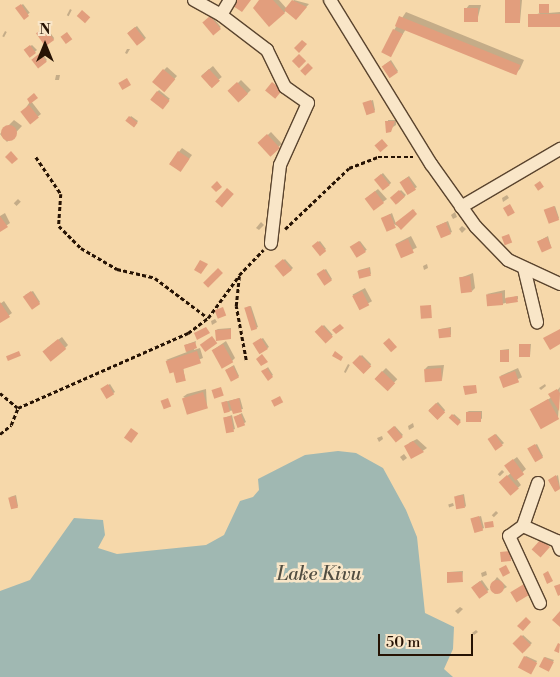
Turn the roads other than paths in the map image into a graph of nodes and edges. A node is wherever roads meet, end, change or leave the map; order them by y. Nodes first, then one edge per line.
1 (194, 0) edge
2 (230, 0) edge
3 (330, 0) edge
4 (221, 15) junction
5 (560, 149) edge
6 (461, 207) junction
7 (271, 243) road end
8 (524, 268) junction
9 (560, 284) edge
10 (537, 322) dead end
11 (538, 483) dead end
12 (523, 526) junction
13 (560, 549) edge
14 (540, 603) dead end

1 - 4 street
2 - 4 street
3 - 6 street
4 - 7 street
5 - 6 street
6 - 8 street
8 - 9 street
8 - 10 street
11 - 12 street
12 - 13 street
12 - 14 street

